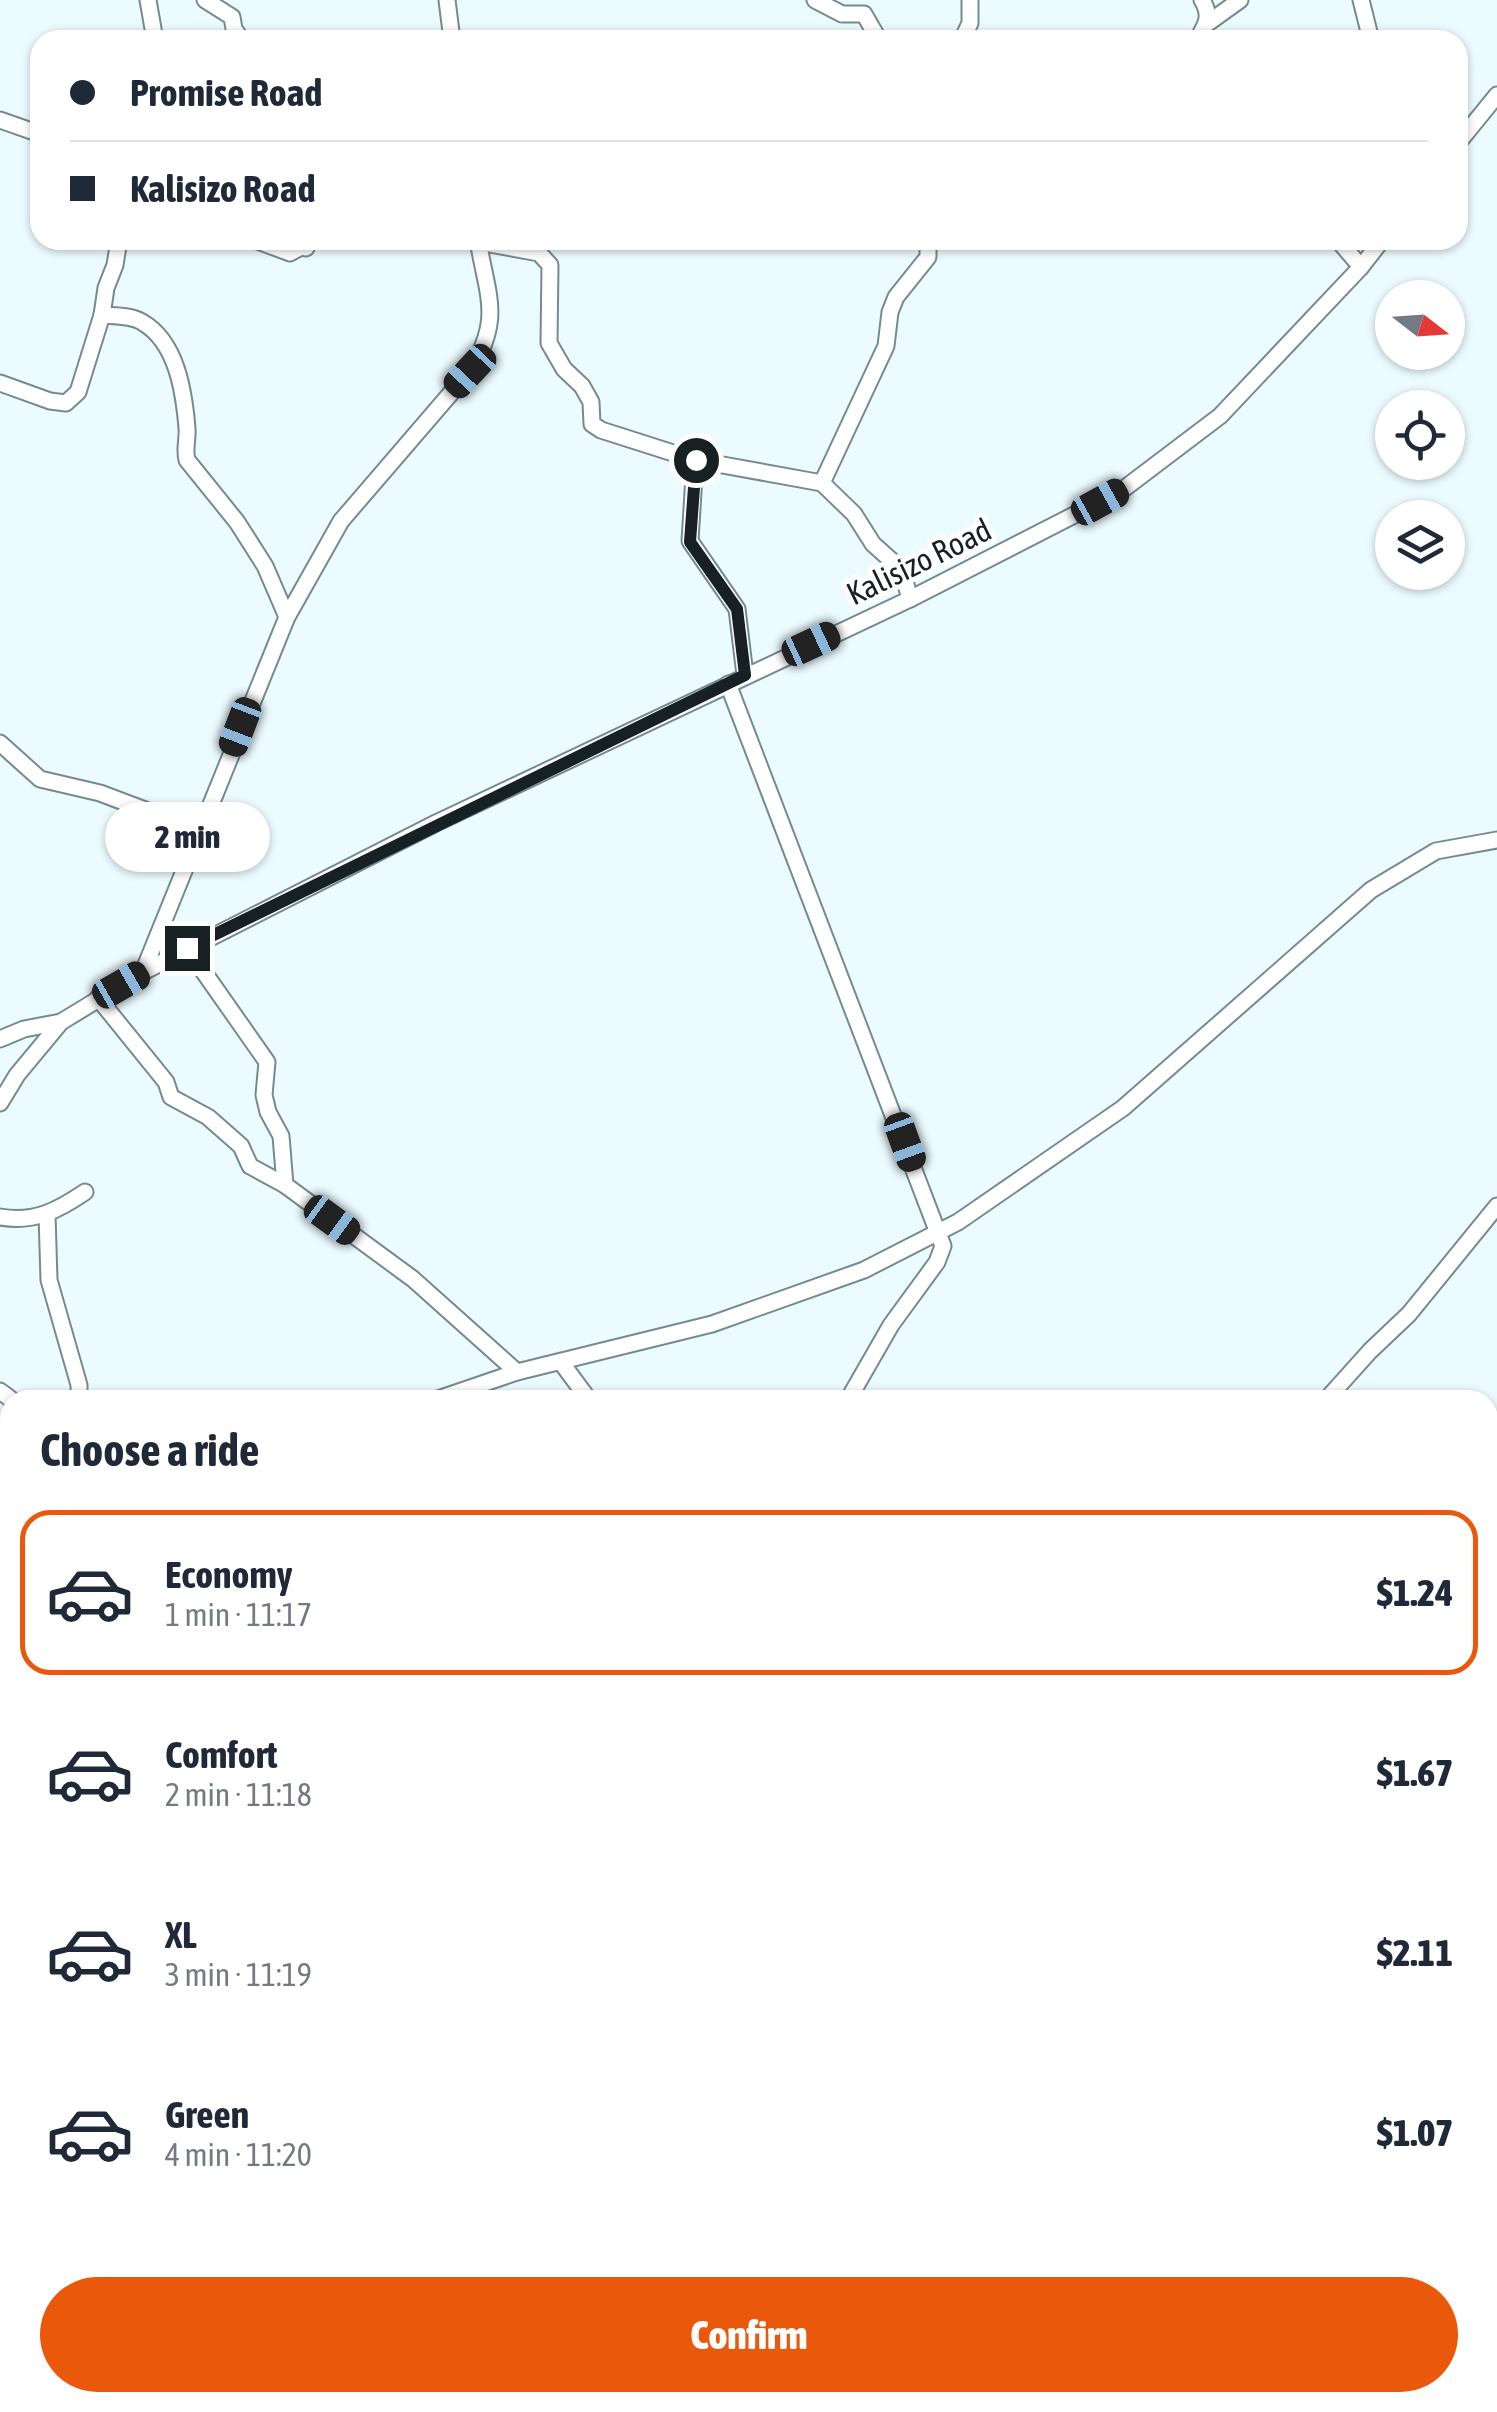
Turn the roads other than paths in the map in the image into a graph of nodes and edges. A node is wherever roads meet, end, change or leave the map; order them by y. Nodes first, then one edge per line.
1 (148, 0) edge
2 (205, 0) edge
3 (446, 0) edge
4 (814, 0) edge
5 (970, 0) edge
6 (1202, 0) edge
7 (1240, 0) edge
8 (1361, 0) edge
9 (1208, 22) junction
10 (153, 30) edge
11 (235, 30) edge
12 (450, 30) edge
13 (873, 30) edge
14 (967, 30) edge
15 (1203, 30) edge
16 (1368, 30) edge
17 (1497, 95) edge
18 (0, 120) edge
19 (30, 130) edge
20 (1468, 131) edge
21 (117, 250) edge
22 (481, 250) edge
23 (525, 250) edge
24 (928, 250) edge
25 (1347, 250) edge
26 (1374, 250) edge
27 (1361, 267) junction
28 (102, 315) junction
29 (0, 383) edge
30 (696, 460) junction
31 (822, 483) junction
32 (910, 598) junction
33 (287, 617) junction
34 (745, 675) junction
35 (728, 684) junction
36 (0, 743) edge
37 (1497, 840) edge
38 (194, 844) junction
39 (187, 948) junction
40 (143, 972) junction
41 (98, 998) junction
42 (61, 1022) junction
43 (0, 1039) edge
44 (0, 1103) edge
45 (285, 1185) junction
46 (85, 1192) dead end
47 (1497, 1206) edge
48 (47, 1214) junction
49 (0, 1216) edge
50 (938, 1232) junction
51 (561, 1362) junction
52 (517, 1372) junction
53 (79, 1390) edge
54 (464, 1390) edge
55 (582, 1390) edge
56 (854, 1390) edge
57 (1335, 1390) edge

1 - 10 street
2 - 11 street
3 - 12 street
4 - 13 street
5 - 14 street
6 - 9 street
7 - 9 street
8 - 16 street
9 - 15 street
17 - 20 street
18 - 19 street
21 - 28 street
22 - 33 street
23 - 30 street
24 - 31 street
25 - 27 street
26 - 27 street, Kalisizo Road
27 - 32 street, Kalisizo Road
28 - 29 street
28 - 33 street
30 - 31 street
30 - 34 street
31 - 32 street
32 - 34 street, Kalisizo Road
33 - 38 street
34 - 35 street, Kalisizo Road
35 - 39 street, Kalisizo Road
35 - 50 street
36 - 38 street
37 - 50 street
38 - 40 street
39 - 40 street, Kalisizo Road
39 - 45 street
40 - 41 street, Kalisizo Road
41 - 42 street, Kalisizo Road
41 - 45 street
42 - 43 street
42 - 44 street
45 - 52 street
46 - 48 street
47 - 57 street
48 - 49 street
48 - 53 street
50 - 51 street
50 - 56 street
51 - 52 street
51 - 55 street
52 - 54 street

